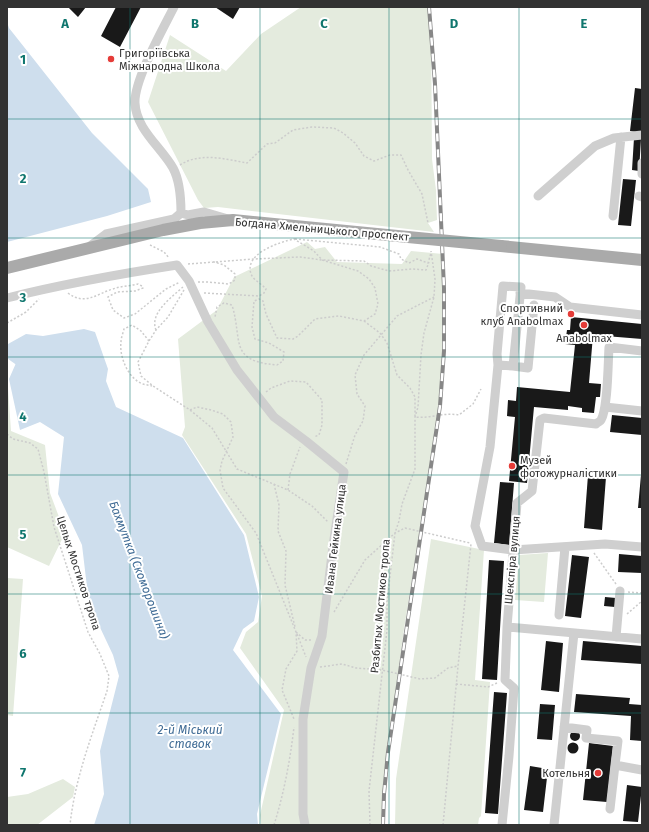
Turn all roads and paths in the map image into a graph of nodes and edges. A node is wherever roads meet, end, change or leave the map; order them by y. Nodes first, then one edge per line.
1 (174, 7) edge
2 (642, 135) edge
3 (621, 137) junction
4 (642, 163) edge
5 (174, 169) junction
6 (642, 174) edge
7 (538, 196) dead end
8 (181, 213) junction
9 (614, 216) dead end
10 (233, 220) junction
11 (428, 223) dead end
12 (294, 239) junction
13 (150, 245) dead end
14 (86, 248) junction
15 (254, 258) junction
16 (322, 260) junction
17 (642, 260) edge
18 (211, 262) junction
19 (429, 262) junction
20 (176, 266) junction
21 (7, 268) edge
22 (188, 282) junction
23 (54, 286) junction
24 (520, 293) junction
25 (434, 297) junction
26 (7, 298) edge
27 (534, 305) dead end
28 (642, 315) edge
29 (364, 321) junction
30 (7, 323) edge
31 (156, 330) junction
32 (214, 332) junction
33 (382, 335) junction
34 (149, 341) junction
35 (642, 351) edge
36 (498, 365) junction
37 (513, 366) junction
38 (153, 386) junction
39 (481, 389) dead end
40 (260, 400) junction
41 (605, 407) junction
42 (190, 410) junction
43 (642, 411) edge
44 (415, 417) junction
45 (7, 434) edge
46 (306, 441) junction
47 (226, 451) junction
48 (344, 472) junction
49 (274, 484) junction
50 (288, 490) junction
51 (335, 530) junction
52 (395, 533) junction
53 (471, 544) junction
54 (589, 545) junction
55 (482, 546) junction
56 (565, 547) junction
57 (642, 547) edge
58 (513, 550) junction
59 (620, 591) junction
60 (642, 593) edge
61 (642, 601) edge
62 (333, 614) dead end
63 (559, 615) dead end
64 (617, 624) junction
65 (506, 627) junction
66 (296, 632) junction
67 (574, 633) junction
68 (322, 636) junction
69 (616, 637) junction
70 (642, 639) edge
71 (458, 666) junction
72 (311, 668) junction
73 (382, 670) junction
74 (505, 680) junction
75 (456, 684) junction
76 (564, 727) junction
77 (615, 765) junction
78 (642, 770) edge
79 (610, 810) dead end
80 (70, 825) edge
81 (274, 825) edge
82 (305, 825) edge
83 (370, 825) edge
84 (443, 825) edge
85 (502, 825) edge
86 (554, 825) edge

1 - 5 lane
2 - 3 lane
3 - 7 lane
3 - 9 lane
4 - 6 lane
5 - 8 lane
5 - 11 path
8 - 10 lane
8 - 14 lane
10 - 14 main road, Богдана Хмельницького проспект
10 - 17 main road, Богдана Хмельницького проспект, bridge
12 - 15 path
12 - 16 path
12 - 19 path
13 - 20 path
14 - 21 main road, Богдана Хмельницького проспект
15 - 16 path
15 - 18 path
15 - 22 path
16 - 19 path
16 - 29 path
18 - 20 path
18 - 22 path
19 - 25 path
20 - 22 lane, Ивана Гейкина улица
20 - 23 lane
22 - 23 path
22 - 31 path
22 - 31 path
22 - 32 lane, Ивана Гейкина улица
23 - 26 lane
23 - 30 path
24 - 28 lane
24 - 36 lane
24 - 37 lane
25 - 33 path
25 - 44 path, Разбитых Мостиков тропа
27 - 37 lane
29 - 32 path
29 - 33 path
31 - 34 path
32 - 40 lane, Ивана Гейкина улица
33 - 44 path
33 - 48 path
34 - 38 path
34 - 38 path
35 - 41 lane, Шекспіра вулиця
36 - 37 lane
36 - 55 lane
38 - 42 path
39 - 44 path
40 - 46 lane, Ивана Гейкина улица
40 - 46 path
41 - 43 lane
41 - 58 lane, Шекспіра вулиця
42 - 47 path
42 - 47 path
44 - 52 path, Разбитых Мостиков тропа
45 - 80 path, Целых Мостиков тропа
46 - 48 lane, Ивана Гейкина улица
46 - 50 path
47 - 49 path
47 - 66 path
48 - 51 lane, Ивана Гейкина улица
49 - 50 path
49 - 66 path
50 - 51 path
51 - 68 lane, Ивана Гейкина улица
52 - 53 path
52 - 62 path
52 - 73 path, Разбитых Мостиков тропа
53 - 55 path
53 - 71 path
54 - 56 lane
54 - 57 lane
54 - 59 path
55 - 58 lane
56 - 58 lane
56 - 63 lane
58 - 65 lane, Шекспіра вулиця
59 - 60 path
59 - 64 lane
61 - 64 path
64 - 69 lane
65 - 67 lane
65 - 74 lane, Шекспіра вулиця
66 - 68 path
66 - 72 path
66 - 81 path
67 - 69 lane
67 - 76 lane
68 - 72 lane, Ивана Гейкина улица
69 - 70 lane
71 - 73 path
71 - 75 path
72 - 73 path
72 - 82 lane, Ивана Гейкина улица
73 - 83 path, Разбитых Мостиков тропа
74 - 75 path
74 - 85 lane, Шекспіра вулиця
75 - 84 path
76 - 77 lane
76 - 86 lane
77 - 78 lane
77 - 79 lane

